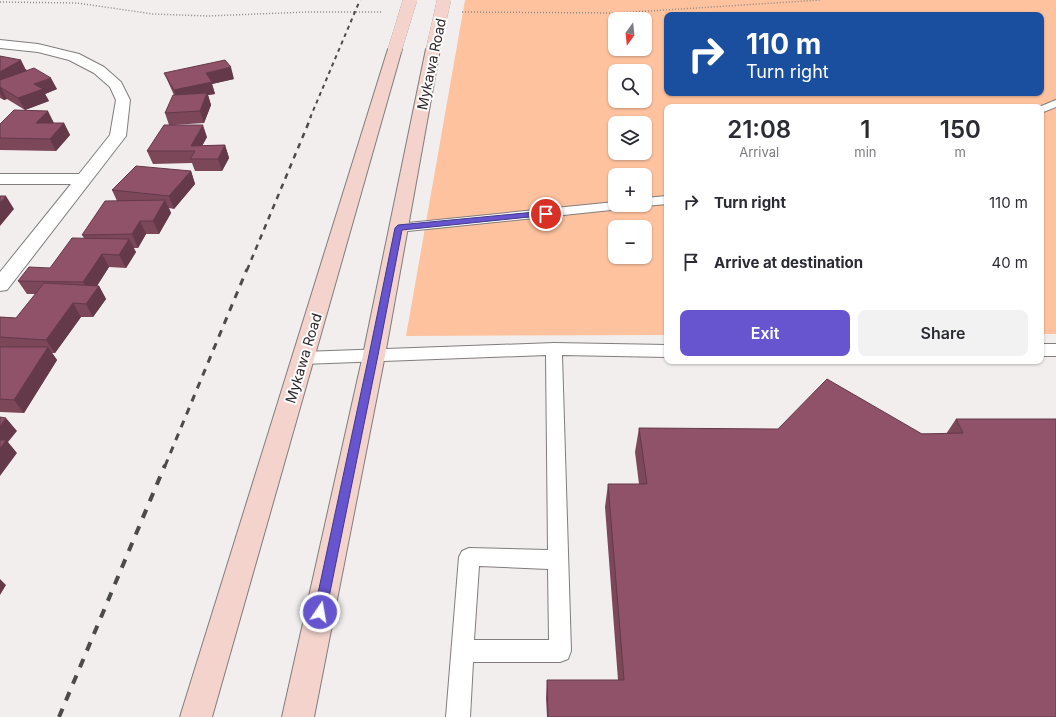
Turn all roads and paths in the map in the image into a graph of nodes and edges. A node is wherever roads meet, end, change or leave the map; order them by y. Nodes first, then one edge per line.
1 (410, 0) edge
2 (444, 0) edge
3 (0, 44) edge
4 (1056, 103) edge
5 (1044, 109) edge
6 (0, 179) edge
7 (82, 179) junction
8 (664, 200) edge
9 (652, 201) edge
10 (608, 206) edge
11 (398, 228) junction
12 (0, 285) edge
13 (554, 349) junction
14 (1044, 350) edge
15 (1056, 350) edge
16 (664, 352) edge
17 (374, 355) junction
18 (303, 358) junction
19 (558, 560) junction
20 (463, 651) junction
21 (196, 717) edge
22 (298, 717) edge
23 (458, 717) edge

1 - 18 main road, Mykawa Road, bridge
2 - 11 main road, Mykawa Road, bridge
3 - 7 street
4 - 5 lane
6 - 7 street
7 - 12 street
8 - 9 lane
10 - 11 lane
11 - 17 main road, Mykawa Road
13 - 16 lane
13 - 17 lane
13 - 19 lane
14 - 15 lane
17 - 18 lane
17 - 22 main road, Mykawa Road
18 - 21 main road, Mykawa Road
19 - 20 lane
19 - 20 lane
20 - 23 lane

